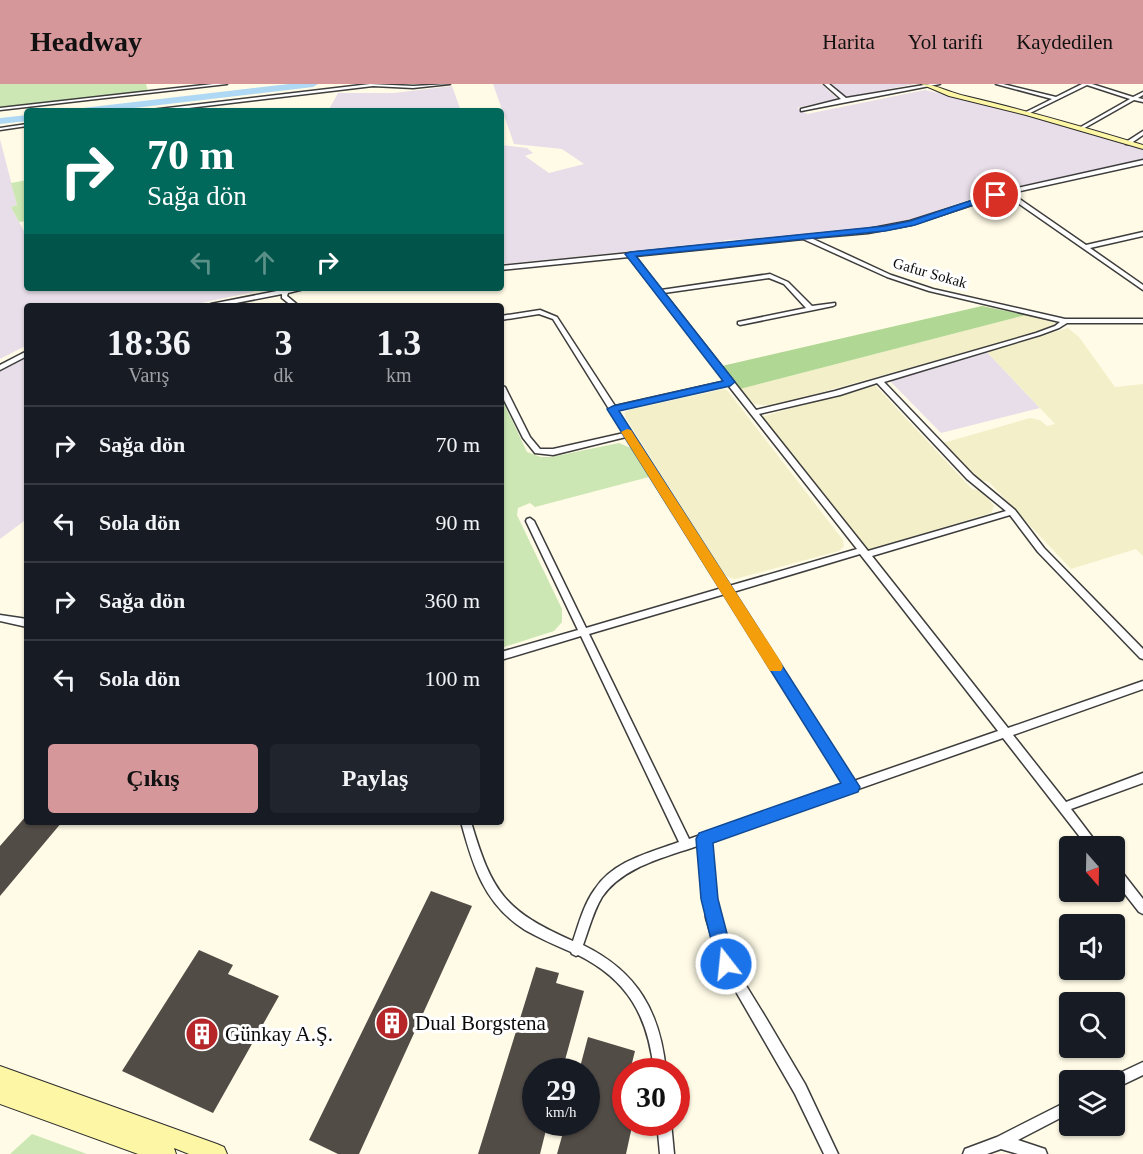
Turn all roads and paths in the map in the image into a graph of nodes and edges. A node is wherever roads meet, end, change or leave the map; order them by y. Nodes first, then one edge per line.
1 (154, 84) edge
2 (225, 84) edge
3 (448, 84) edge
4 (826, 84) edge
5 (938, 84) edge
6 (998, 84) edge
7 (1087, 84) edge
8 (926, 85) edge
9 (157, 91) junction
10 (1143, 93) edge
11 (1133, 98) junction
12 (1057, 99) junction
13 (845, 100) junction
14 (1143, 101) edge
15 (178, 108) edge
16 (0, 109) edge
17 (803, 110) dead end
18 (1028, 113) junction
19 (24, 125) edge
20 (0, 129) edge
21 (1082, 129) junction
22 (1143, 133) edge
23 (1128, 143) junction
24 (1143, 147) edge
25 (1143, 162) edge
26 (1006, 192) junction
27 (1143, 234) edge
28 (804, 237) junction
29 (1085, 248) junction
30 (630, 254) junction
31 (504, 268) edge
32 (1143, 288) edge
33 (276, 291) edge
34 (285, 291) edge
35 (659, 292) junction
36 (224, 303) edge
37 (292, 303) edge
38 (833, 304) dead end
39 (810, 308) junction
40 (504, 317) edge
41 (1065, 321) junction
42 (1143, 321) edge
43 (740, 324) dead end
44 (24, 355) edge
45 (0, 368) edge
46 (879, 381) junction
47 (730, 382) junction
48 (504, 393) edge
49 (613, 409) junction
50 (753, 413) junction
51 (628, 434) junction
52 (1012, 512) junction
53 (530, 521) dead end
54 (863, 553) junction
55 (726, 590) junction
56 (0, 618) edge
57 (24, 622) edge
58 (582, 632) junction
59 (504, 655) edge
60 (1143, 655) edge
61 (1143, 684) edge
62 (1006, 733) junction
63 (1143, 778) edge
64 (852, 787) junction
65 (1064, 807) junction
66 (467, 825) edge
67 (1087, 836) edge
68 (705, 839) junction
69 (686, 845) junction
70 (1125, 886) edge
71 (1143, 908) edge
72 (576, 950) junction
73 (658, 1058) edge
74 (1143, 1068) edge
75 (0, 1076) edge
76 (1125, 1077) edge
77 (0, 1094) edge
78 (1059, 1112) edge
79 (665, 1136) edge
80 (1001, 1142) junction
81 (166, 1154) edge
82 (217, 1154) edge
83 (667, 1154) edge
84 (831, 1154) edge
85 (970, 1154) edge
86 (1040, 1154) edge

1 - 9 street
2 - 9 street
3 - 15 street
4 - 13 street
5 - 8 street
6 - 12 street
7 - 11 street
7 - 12 street
8 - 13 street
8 - 18 street
9 - 16 street
10 - 11 street
11 - 14 street
11 - 21 street
12 - 18 street
13 - 17 street
18 - 21 street
19 - 20 street
21 - 23 street
22 - 23 street
23 - 24 street
25 - 26 street
26 - 28 street
26 - 29 street
27 - 29 street
28 - 30 street, Gafur Sokak
28 - 41 street, Gafur Sokak
29 - 32 street
30 - 31 street, Gafur Sokak
30 - 35 street
33 - 36 street
34 - 37 street
35 - 39 street
35 - 47 street
38 - 39 street
39 - 43 street
40 - 49 street
41 - 42 street, Gafur Sokak
41 - 46 street
44 - 45 street
46 - 50 street
46 - 52 street
47 - 49 street
47 - 50 street
48 - 51 street
49 - 51 street
50 - 54 street
51 - 55 street
52 - 54 street
52 - 60 street
53 - 58 street
54 - 55 street
54 - 62 street
55 - 58 street
55 - 64 street
56 - 57 street
58 - 59 street
58 - 69 street
61 - 62 street
62 - 64 street
62 - 65 street
63 - 65 street
64 - 68 street
65 - 67 street
66 - 72 street
68 - 69 street
68 - 84 street
69 - 72 street
70 - 71 street
72 - 73 street
74 - 76 street
75 - 82 street
77 - 81 street
78 - 80 street
79 - 83 street
80 - 85 street
80 - 86 street

